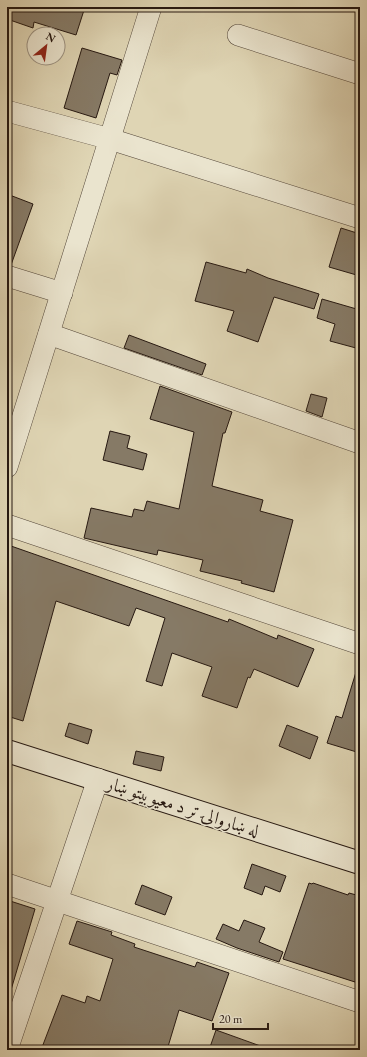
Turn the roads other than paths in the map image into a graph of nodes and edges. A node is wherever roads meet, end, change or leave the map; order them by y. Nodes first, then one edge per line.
1 (151, 7) edge
2 (238, 35) dead end
3 (360, 74) edge
4 (7, 111) edge
5 (110, 139) junction
6 (360, 218) edge
7 (7, 276) edge
8 (62, 293) junction
9 (49, 334) junction
10 (360, 443) edge
11 (7, 467) edge
12 (7, 525) edge
13 (360, 644) edge
14 (7, 751) edge
15 (98, 780) junction
16 (360, 863) edge
17 (7, 884) edge
18 (57, 901) junction
19 (360, 1002) edge
20 (7, 1050) edge

1 - 5 street
2 - 3 street
4 - 5 street
5 - 6 street
5 - 8 street
7 - 8 street
8 - 9 street
9 - 10 street
9 - 11 street
12 - 13 street
14 - 15 street, له ښاروالۍ تر د معیوبیتو ښار
15 - 16 street, له ښاروالۍ تر د معیوبیتو ښار
15 - 18 street
17 - 18 street
18 - 19 street
18 - 20 street

